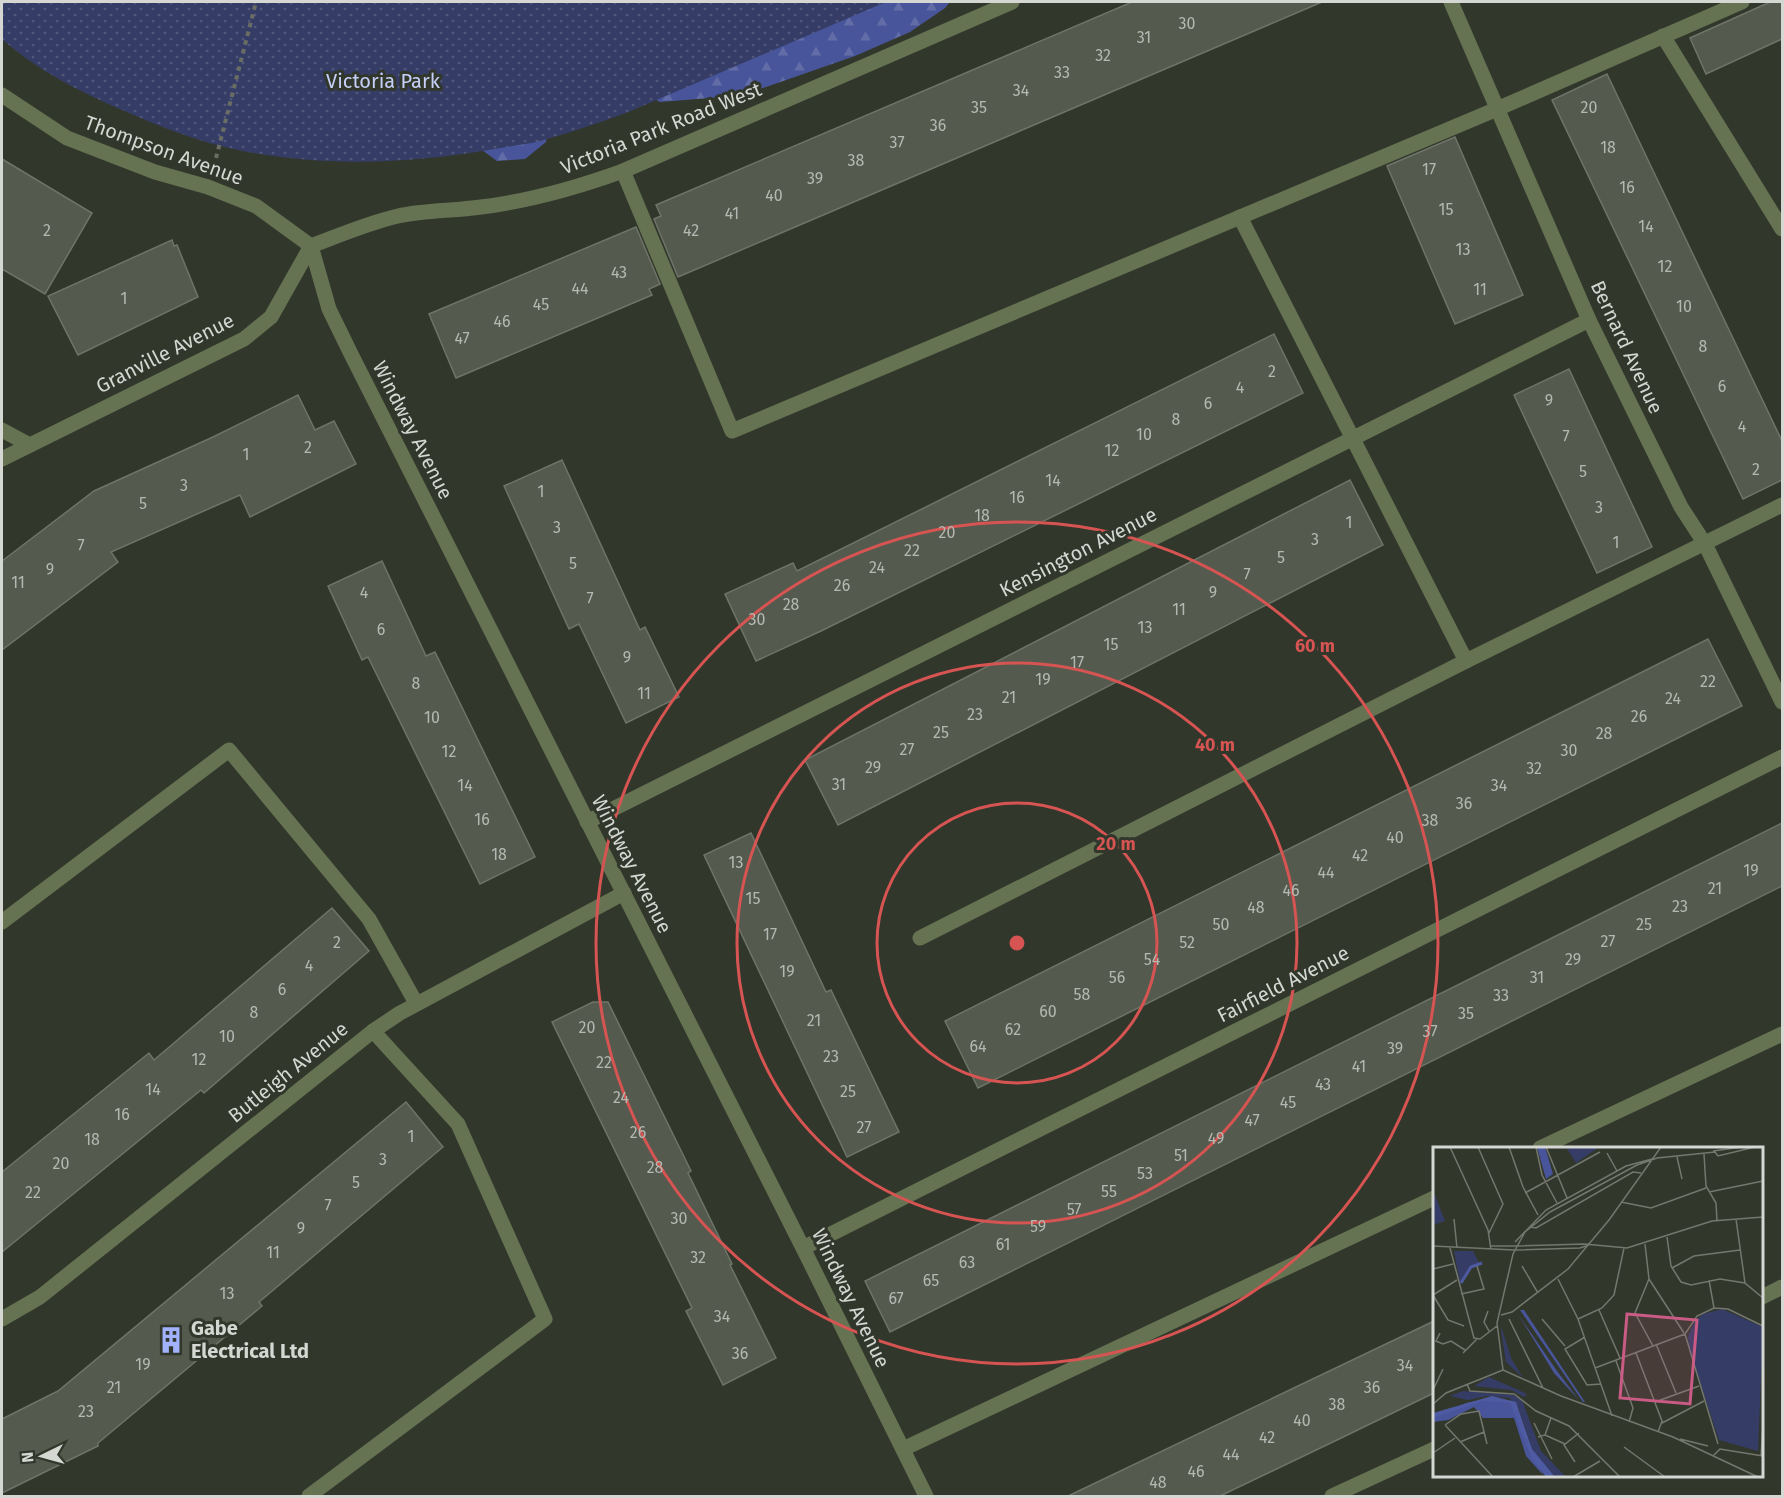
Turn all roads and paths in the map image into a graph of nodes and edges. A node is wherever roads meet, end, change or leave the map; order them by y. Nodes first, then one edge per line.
1 (256, 2) edge
2 (1012, 2) edge
3 (1451, 2) edge
4 (1742, 2) edge
5 (1663, 36) junction
6 (2, 95) edge
7 (1497, 109) junction
8 (623, 171) junction
9 (208, 187) junction
10 (1240, 217) junction
11 (1782, 229) edge
12 (311, 246) junction
13 (1589, 320) junction
14 (2, 430) edge
15 (1352, 438) junction
16 (28, 444) junction
17 (2, 459) edge
18 (1782, 506) edge
19 (1705, 544) junction
20 (1466, 661) junction
21 (1782, 702) edge
22 (1782, 757) edge
23 (587, 822) junction
24 (624, 893) junction
25 (2, 922) edge
26 (920, 938) dead end
27 (416, 1003) junction
28 (373, 1031) junction
29 (1782, 1034) edge
30 (1544, 1147) edge
31 (1433, 1198) edge
32 (803, 1248) junction
33 (1782, 1287) edge
34 (1763, 1296) edge
35 (2, 1319) edge
36 (903, 1449) junction
37 (1433, 1449) edge
38 (309, 1497) edge
39 (926, 1497) edge
40 (1332, 1497) edge

1 - 9 path
2 - 8 street, Victoria Park Road West
3 - 7 street, Bernard Avenue
4 - 5 street
5 - 7 street
5 - 11 street
6 - 9 street, Thompson Avenue
7 - 10 street
7 - 13 street, Bernard Avenue
8 - 10 street
8 - 12 street, Victoria Park Road West
9 - 12 street, Thompson Avenue
10 - 15 street
12 - 16 street, Granville Avenue
12 - 23 street, Windway Avenue
13 - 15 street, Kensington Avenue
13 - 19 street, Bernard Avenue
14 - 16 street
15 - 20 street
15 - 23 street, Kensington Avenue
16 - 17 street, Granville Avenue
18 - 19 street
19 - 20 street
19 - 21 street, Bernard Avenue
20 - 26 street
22 - 32 street, Fairfield Avenue
23 - 24 street, Windway Avenue
24 - 27 street, Butleigh Avenue
24 - 32 street, Windway Avenue
25 - 27 street
27 - 28 street, Butleigh Avenue
28 - 35 street, Butleigh Avenue
28 - 38 street
29 - 30 street
31 - 36 street
32 - 36 street, Windway Avenue
33 - 34 street
36 - 39 street, Windway Avenue
37 - 40 street

